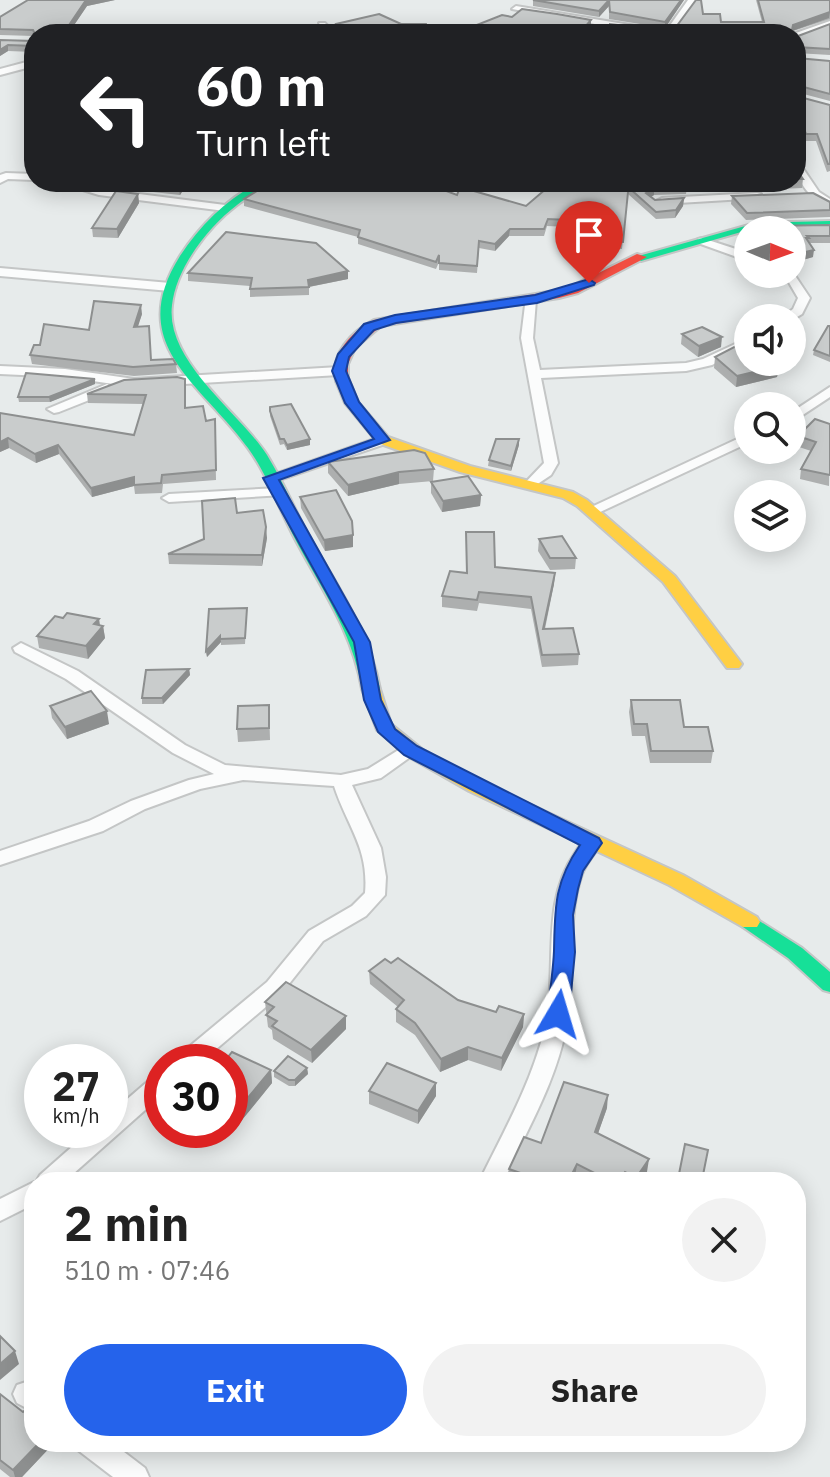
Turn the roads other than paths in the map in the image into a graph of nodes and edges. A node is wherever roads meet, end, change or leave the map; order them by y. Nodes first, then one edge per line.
1 (528, 0) edge
2 (692, 0) edge
3 (516, 9) junction
4 (502, 15) edge
5 (604, 22) junction
6 (602, 24) edge
7 (615, 24) edge
8 (675, 24) edge
9 (830, 24) edge
10 (806, 32) edge
11 (24, 66) edge
12 (0, 72) edge
13 (24, 177) edge
14 (0, 180) edge
15 (806, 181) edge
16 (99, 192) edge
17 (251, 192) edge
18 (801, 194) edge
19 (815, 194) junction
20 (773, 196) edge
21 (654, 201) edge
22 (830, 204) edge
23 (225, 208) junction
24 (830, 224) edge
25 (702, 241) junction
26 (734, 252) edge
27 (0, 272) edge
28 (170, 287) junction
29 (530, 300) junction
30 (734, 349) edge
31 (0, 370) edge
32 (339, 371) junction
33 (533, 374) junction
34 (201, 380) junction
35 (120, 382) junction
36 (830, 391) edge
37 (806, 408) edge
38 (54, 409) dead end
39 (383, 440) junction
40 (734, 445) edge
41 (275, 485) junction
42 (530, 485) junction
43 (169, 498) dead end
44 (593, 510) junction
45 (21, 648) dead end
46 (733, 664) dead end
47 (411, 750) junction
48 (243, 774) junction
49 (341, 781) junction
50 (592, 843) junction
51 (0, 858) edge
52 (830, 984) edge
53 (207, 1044) edge
54 (144, 1097) edge
55 (128, 1111) edge
56 (86, 1148) edge
57 (59, 1172) edge
58 (496, 1172) edge
59 (24, 1198) edge
60 (0, 1211) edge
61 (102, 1452) edge
62 (135, 1477) edge

1 - 3 street
2 - 8 street
3 - 4 street
3 - 5 street
5 - 6 street
5 - 7 street
9 - 10 street
11 - 12 street
13 - 14 street
15 - 19 street
16 - 23 street
17 - 23 street
18 - 19 street
19 - 22 street
20 - 21 street
23 - 28 street
24 - 25 street
25 - 26 street
25 - 29 street
27 - 28 street
28 - 34 street
29 - 32 street
29 - 33 street
30 - 33 street
31 - 35 street
32 - 34 street
32 - 39 street
33 - 42 street
34 - 35 street
34 - 41 street
35 - 38 street
36 - 37 street
39 - 41 street
39 - 42 street
40 - 44 street
41 - 43 street
41 - 47 street
42 - 44 street
44 - 46 street
45 - 48 street
47 - 49 street
47 - 50 street
48 - 49 street
48 - 51 street
49 - 53 street
50 - 52 street
50 - 58 street
54 - 55 street
56 - 57 street
59 - 60 street
61 - 62 street

